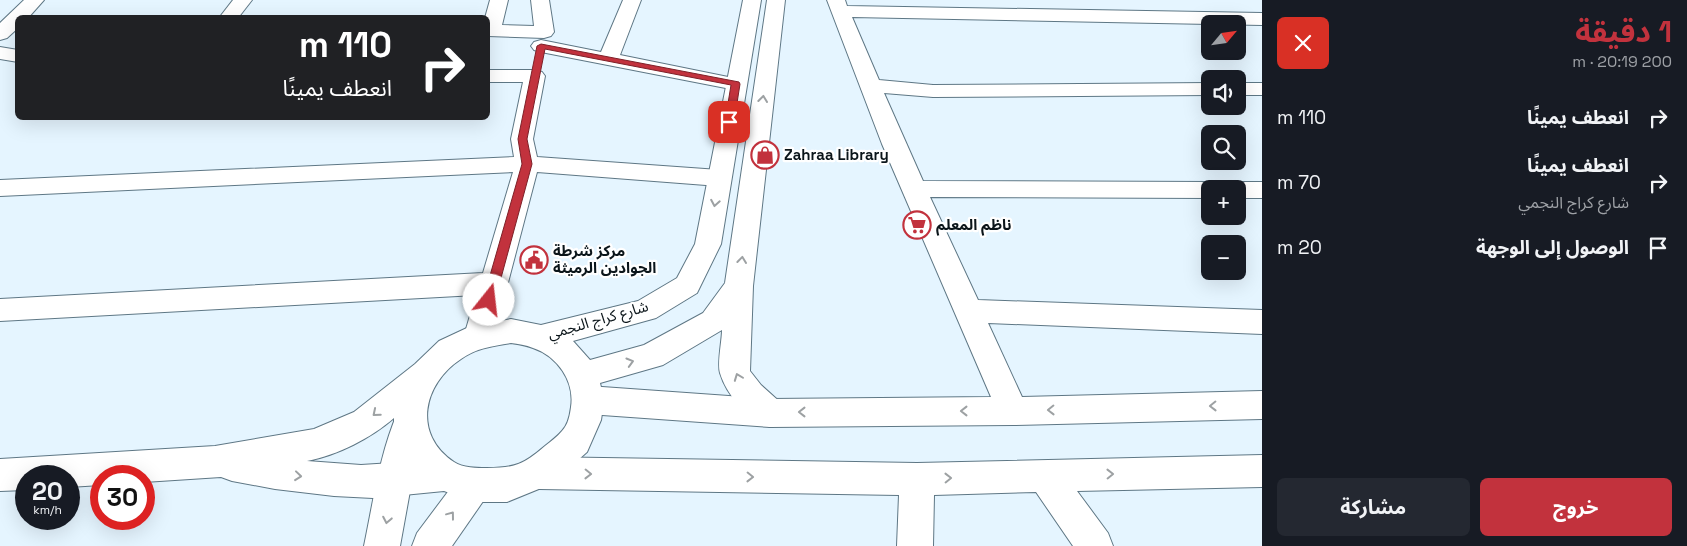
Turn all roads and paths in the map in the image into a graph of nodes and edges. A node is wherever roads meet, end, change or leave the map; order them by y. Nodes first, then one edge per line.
1 (35, 0) edge
2 (243, 0) edge
3 (499, 0) edge
4 (540, 0) edge
5 (632, 0) edge
6 (752, 0) edge
7 (776, 0) edge
8 (838, 6) edge
9 (20, 15) edge
10 (230, 15) edge
11 (15, 19) edge
12 (1262, 19) edge
13 (490, 27) edge
14 (490, 30) edge
15 (0, 34) edge
16 (15, 39) edge
17 (543, 39) junction
18 (0, 40) edge
19 (0, 54) edge
20 (15, 56) edge
21 (608, 59) junction
22 (490, 76) edge
23 (535, 76) junction
24 (736, 84) junction
25 (871, 86) junction
26 (1201, 89) edge
27 (1246, 89) edge
28 (1262, 89) edge
29 (527, 164) junction
30 (719, 178) junction
31 (0, 188) edge
32 (914, 189) junction
33 (1201, 190) edge
34 (1246, 190) edge
35 (1262, 190) edge
36 (494, 283) junction
37 (739, 286) junction
38 (0, 310) edge
39 (969, 311) junction
40 (1262, 322) edge
41 (479, 336) junction
42 (541, 336) junction
43 (427, 371) junction
44 (585, 388) junction
45 (1262, 405) edge
46 (1013, 411) junction
47 (770, 412) junction
48 (410, 422) junction
49 (215, 462) junction
50 (1262, 471) edge
51 (539, 473) junction
52 (0, 475) edge
53 (1045, 476) junction
54 (917, 479) junction
55 (395, 480) junction
56 (459, 480) junction
57 (382, 546) edge
58 (430, 546) edge
59 (915, 546) edge
60 (1095, 546) edge

1 - 9 street
2 - 10 street
3 - 13 street
4 - 17 street
5 - 21 street
6 - 24 street, شارع كراج النجمي
37 -> 7 street
8 - 12 street
8 - 25 street
11 - 15 street
14 - 17 street
16 - 18 street
17 - 21 street
17 - 23 street
19 - 20 street
21 - 24 street
22 - 23 street
23 - 29 street
24 - 30 street, شارع كراج النجمي
25 - 26 street
25 - 32 street
27 - 28 street
29 - 30 street
29 - 31 street
29 - 36 street
30 -> 42 street, شارع كراج النجمي
32 - 33 street
32 - 39 street
34 - 35 street
36 - 38 street
36 - 41 street
44 -> 37 street
47 -> 37 street
39 - 40 street
39 - 46 street
41 - 42 street
41 - 43 street
42 - 44 street
43 - 48 street
43 -> 49 street
44 - 47 street
44 - 51 street
45 -> 46 street
46 -> 47 street
48 - 55 street
48 - 56 street
49 - 52 street
49 -> 55 street
53 -> 50 street
51 -> 54 street
51 - 56 street
54 -> 53 street
53 - 60 street
54 - 59 street
55 - 56 street
55 -> 57 street
58 -> 56 street

